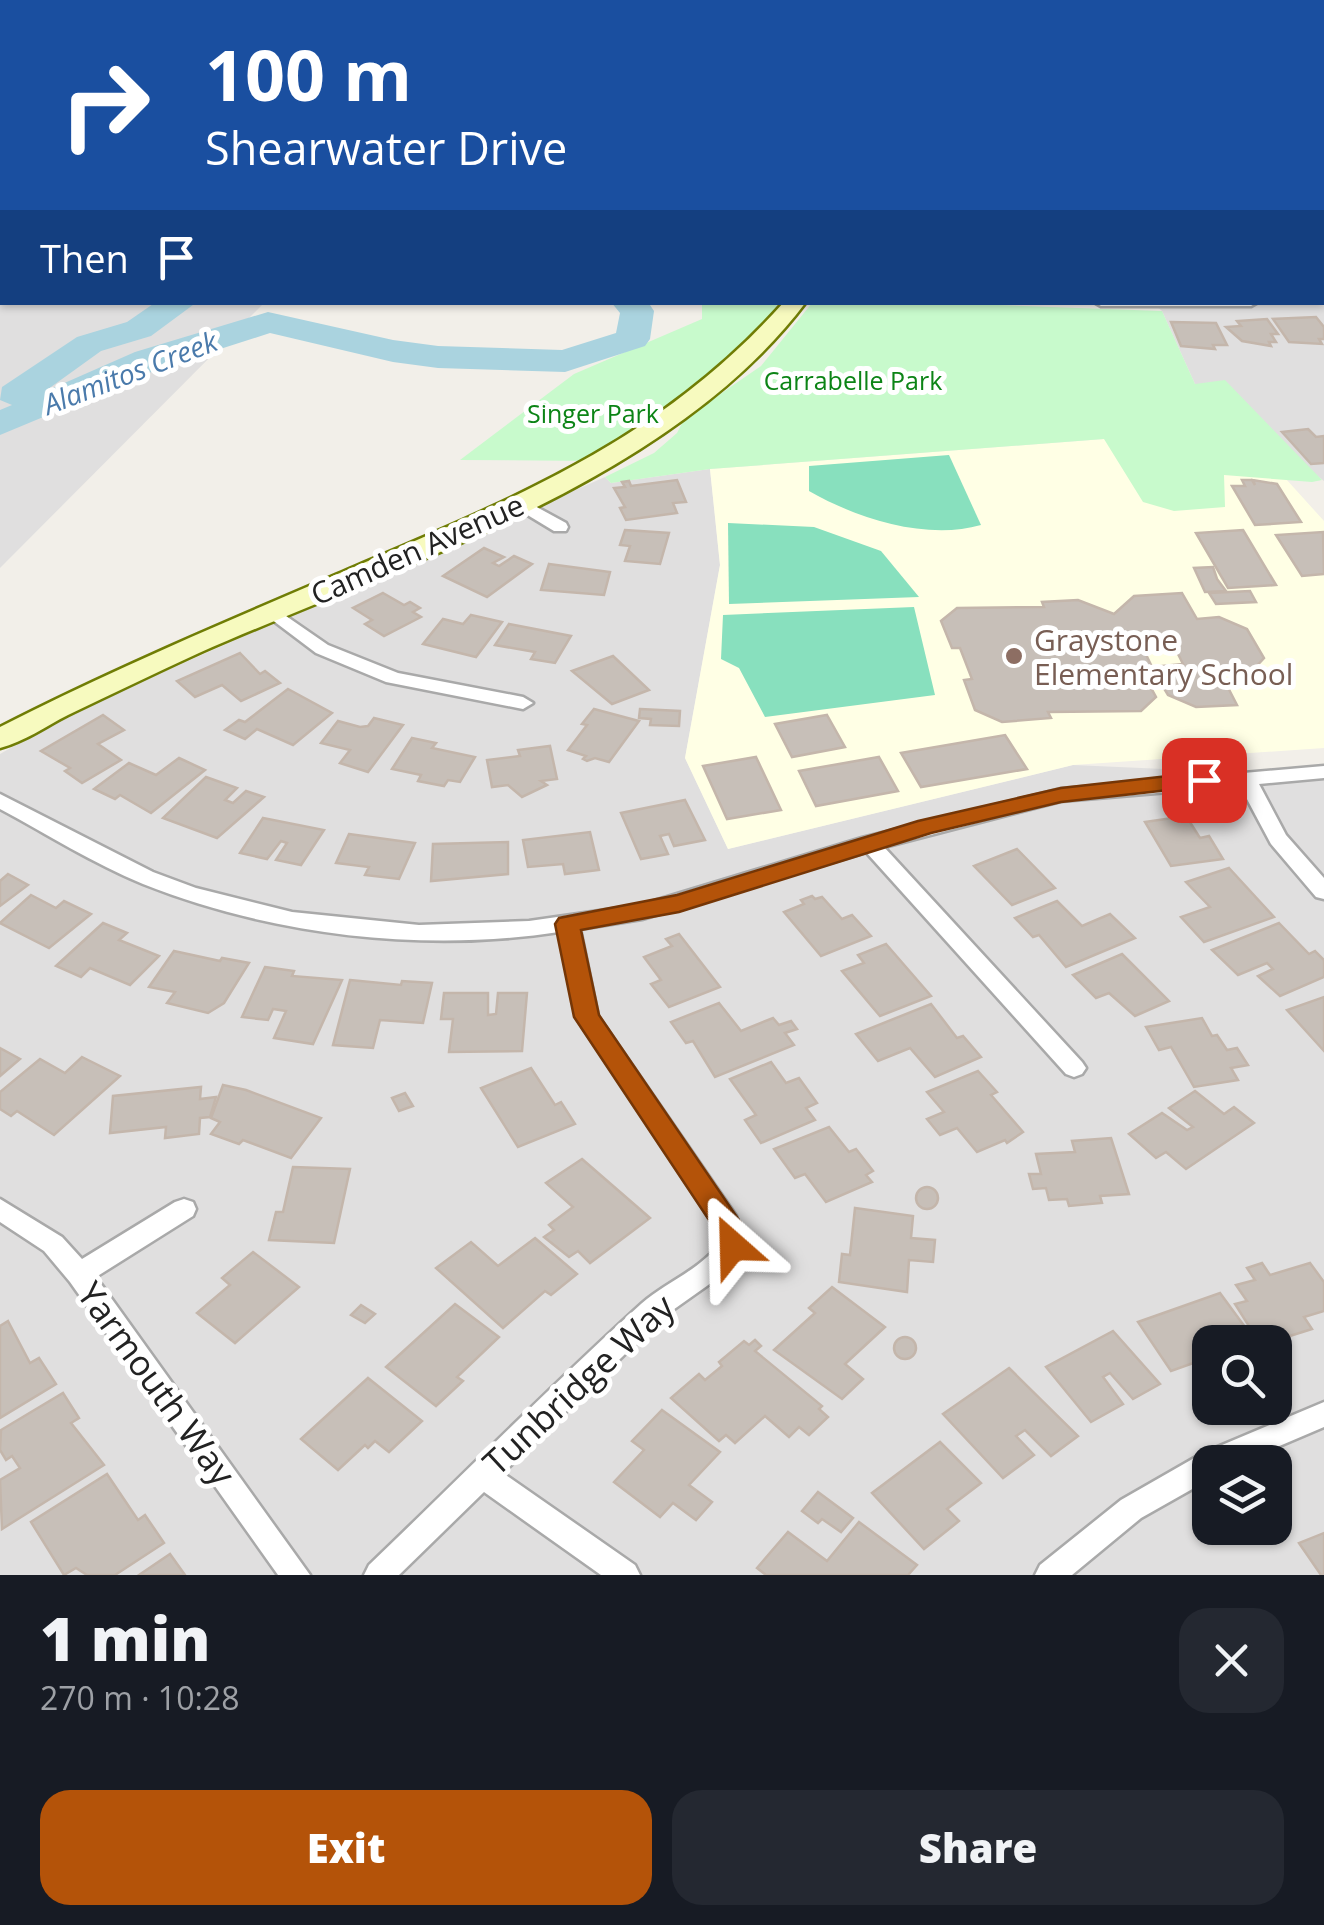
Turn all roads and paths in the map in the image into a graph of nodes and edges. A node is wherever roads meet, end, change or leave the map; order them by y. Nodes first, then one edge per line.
1 (794, 305) edge
2 (522, 504) junction
3 (560, 527) dead end
4 (273, 612) junction
5 (524, 703) dead end
6 (0, 739) edge
7 (1324, 772) edge
8 (1245, 777) junction
9 (0, 801) edge
10 (869, 843) junction
11 (1324, 892) edge
12 (568, 924) junction
13 (1074, 1068) dead end
14 (184, 1209) dead end
15 (0, 1210) edge
16 (79, 1274) junction
17 (1324, 1414) edge
18 (1253, 1445) edge
19 (481, 1474) junction
20 (1192, 1474) edge
21 (296, 1575) edge
22 (379, 1575) edge
23 (625, 1575) edge
24 (1050, 1575) edge

1 - 2 street, Camden Avenue
2 - 3 street
2 - 4 street, Camden Avenue
4 - 5 street
4 - 6 street, Camden Avenue
7 - 8 street
8 - 10 street
8 - 11 street
9 - 12 street
10 - 12 street
10 - 13 street
12 - 19 street, Tunbridge Way
14 - 16 street
15 - 16 street, Yarmouth Way
16 - 21 street, Yarmouth Way
17 - 18 street
19 - 22 street, Tunbridge Way
19 - 23 street
20 - 24 street

